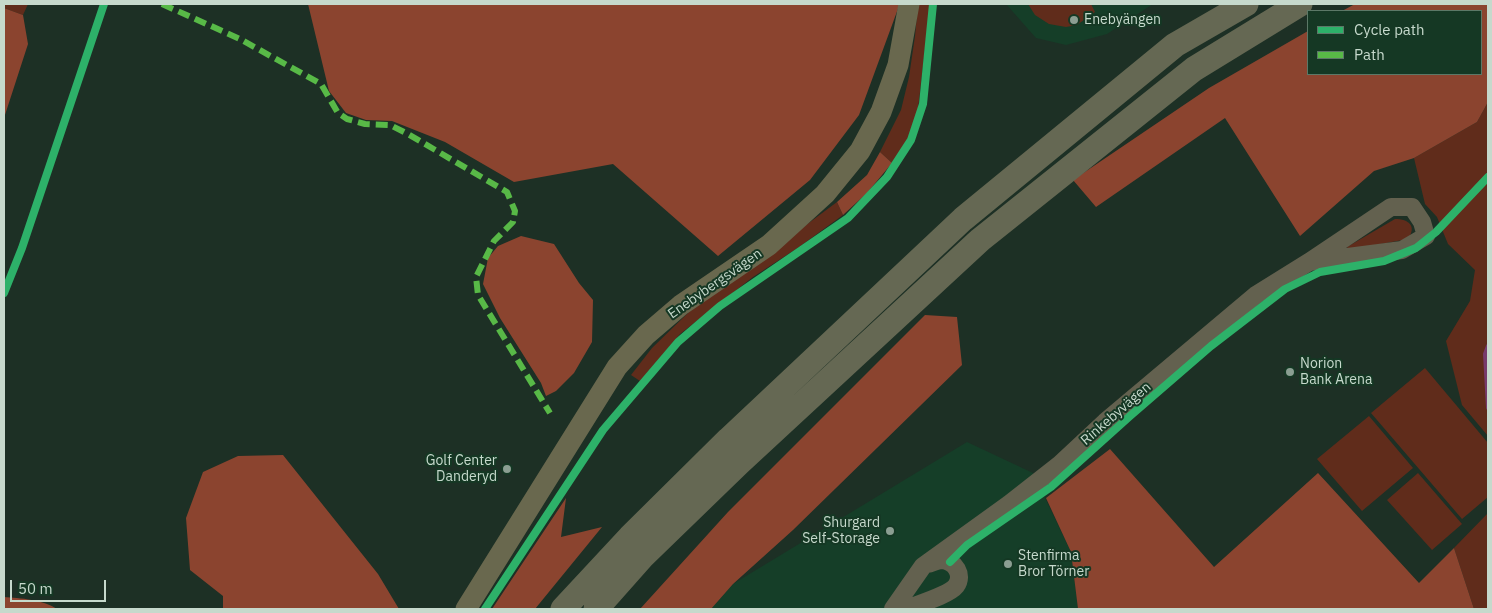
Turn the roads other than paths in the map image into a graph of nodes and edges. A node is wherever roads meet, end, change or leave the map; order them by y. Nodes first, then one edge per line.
1 (909, 4) edge
2 (1246, 4) edge
3 (1300, 4) edge
4 (1309, 262) junction
5 (923, 566) junction
6 (466, 609) edge
7 (563, 609) edge
8 (596, 609) edge
9 (893, 609) edge
10 (906, 609) edge

1 - 6 main road, Enebybergsvägen
2 - 7 highway
3 - 8 highway
4 - 4 street, Rinkebyvägen
4 - 5 street, Rinkebyvägen
5 - 9 street, Rinkebyvägen
5 - 10 street

